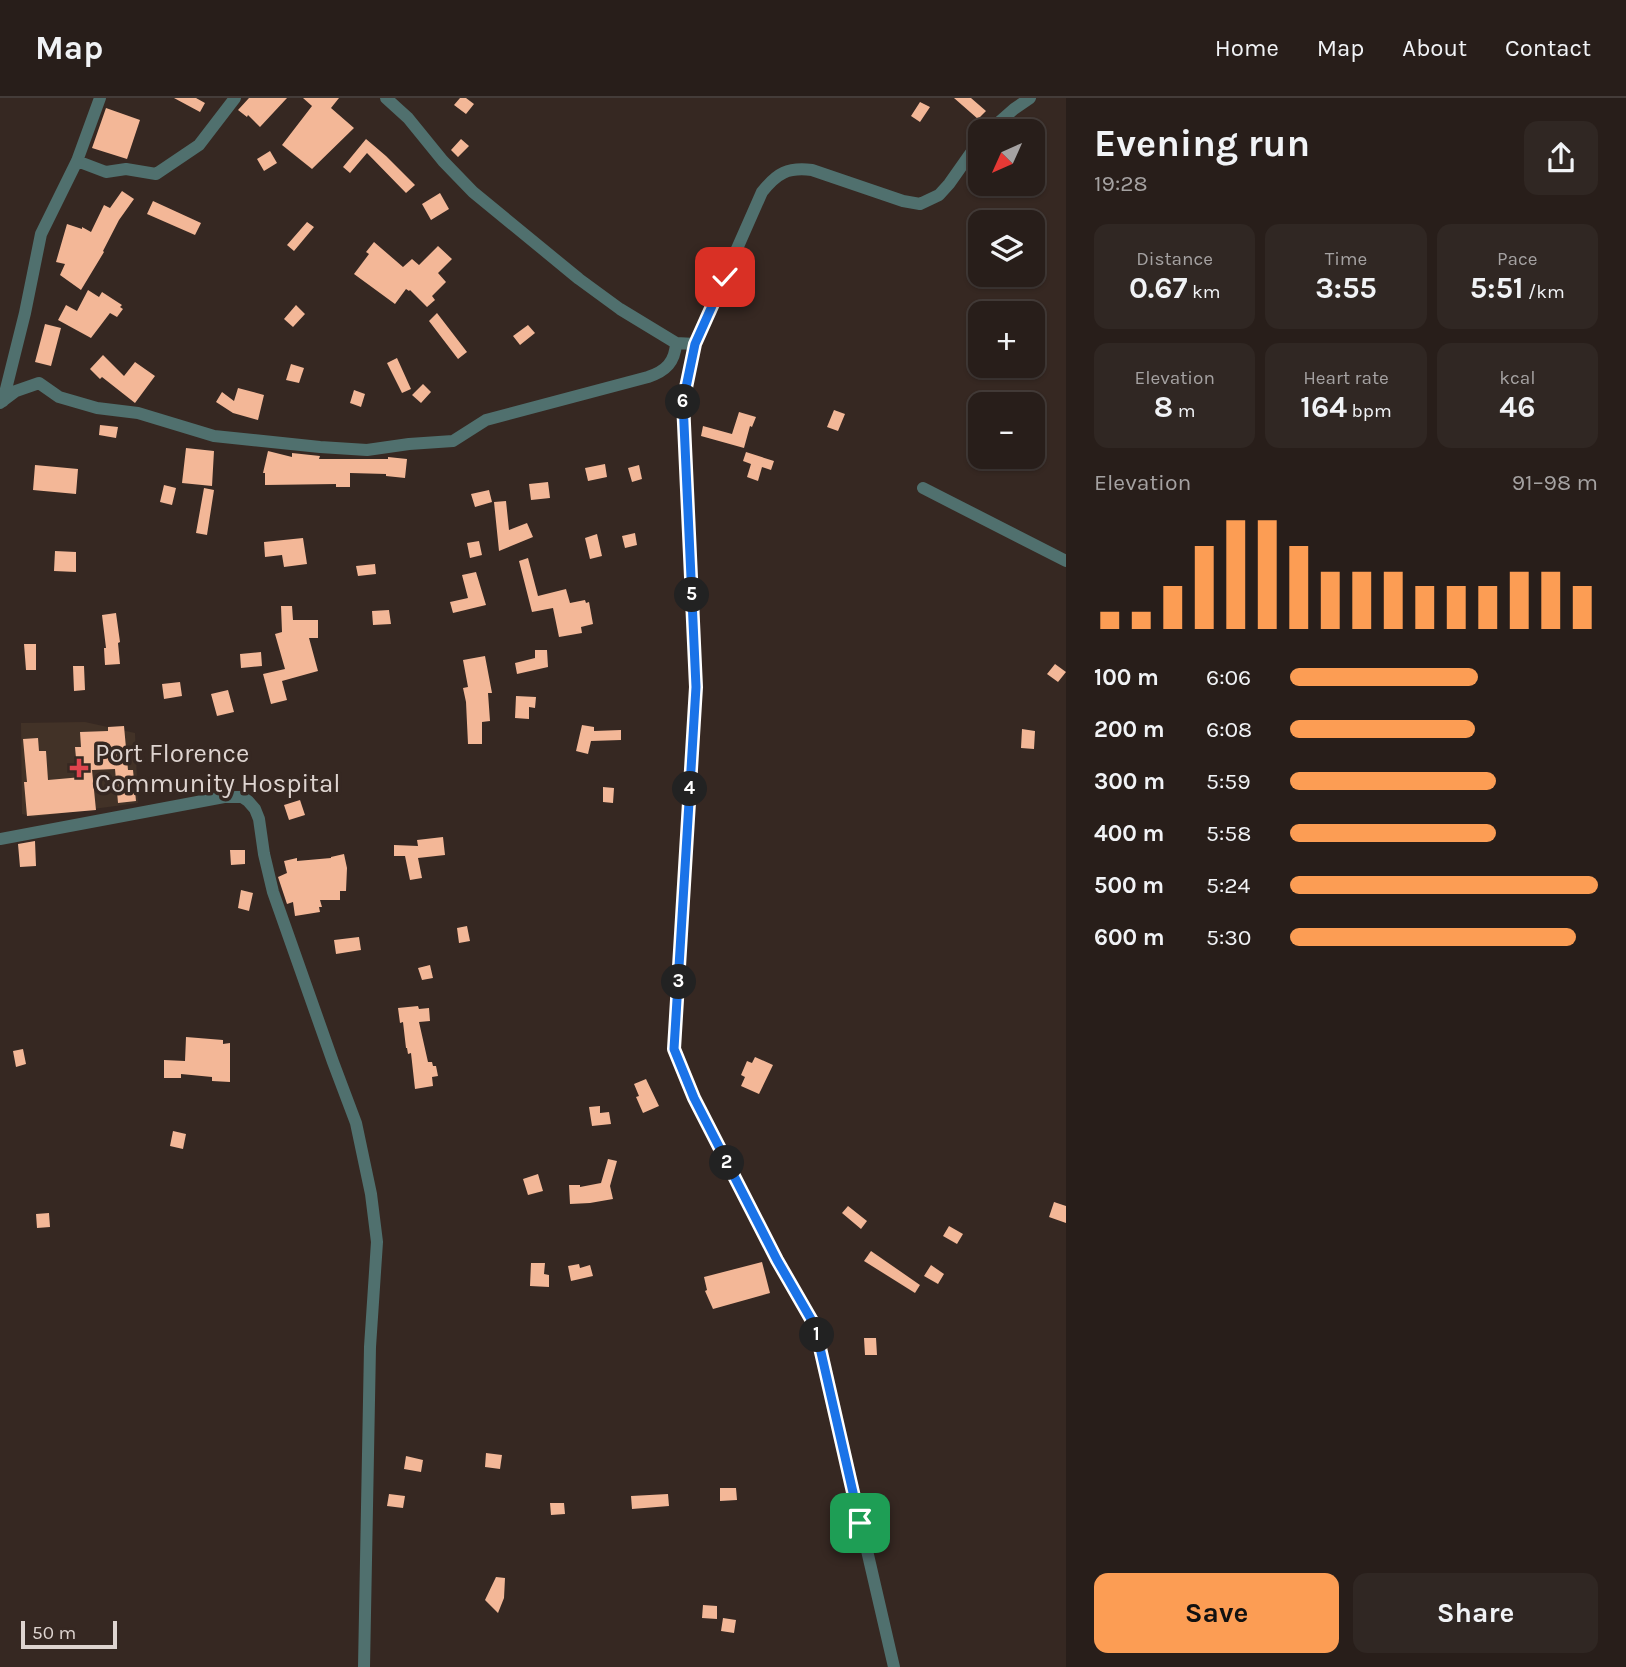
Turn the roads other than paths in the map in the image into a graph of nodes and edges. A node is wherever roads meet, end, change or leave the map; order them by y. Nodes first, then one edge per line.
1 (100, 98) edge
2 (235, 98) edge
3 (386, 98) edge
4 (1030, 98) edge
5 (1003, 119) edge
6 (968, 157) edge
7 (77, 161) junction
8 (676, 343) junction
9 (695, 344) junction
10 (1, 402) edge
11 (923, 488) dead end
12 (1066, 561) edge
13 (0, 839) edge
14 (364, 1667) edge
15 (894, 1667) edge

1 - 7 street
2 - 7 street
3 - 8 street
4 - 5 street
6 - 9 street
7 - 10 street
8 - 9 street
8 - 10 street
9 - 15 street
11 - 12 street
13 - 14 street

